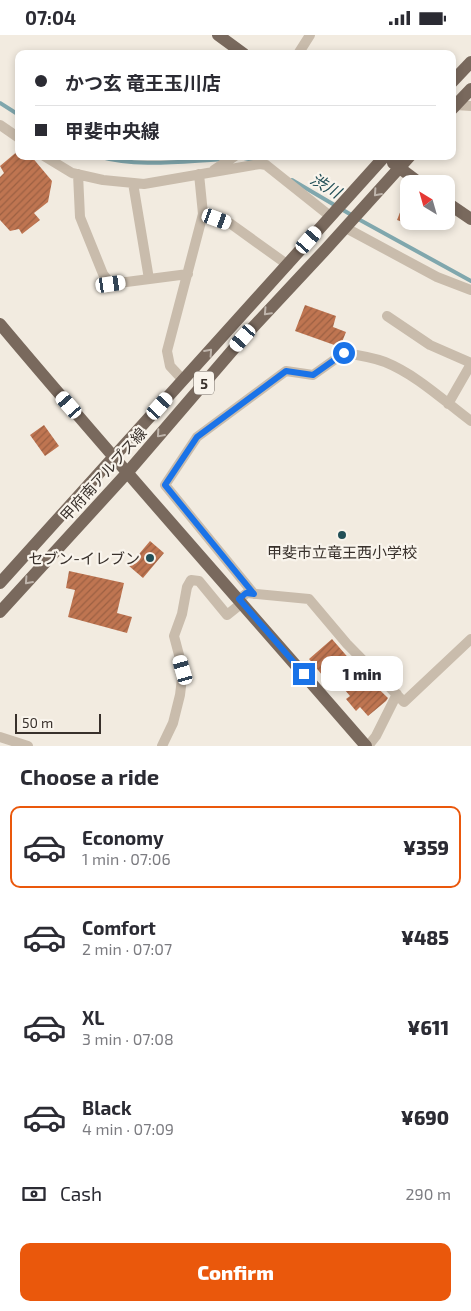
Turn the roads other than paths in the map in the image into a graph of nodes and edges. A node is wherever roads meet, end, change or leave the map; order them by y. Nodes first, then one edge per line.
1 (218, 35) edge
2 (310, 35) edge
3 (239, 50) edge
4 (301, 50) edge
5 (471, 62) edge
6 (456, 78) edge
7 (471, 89) edge
8 (456, 105) edge
9 (471, 106) edge
10 (456, 107) edge
11 (0, 125) edge
12 (15, 135) edge
13 (50, 160) edge
14 (228, 160) edge
15 (381, 160) edge
16 (390, 160) edge
17 (406, 160) edge
18 (399, 168) junction
19 (211, 172) junction
20 (78, 174) junction
21 (199, 174) junction
22 (409, 175) edge
23 (133, 183) junction
24 (455, 208) edge
25 (203, 214) junction
26 (330, 216) junction
27 (471, 219) edge
28 (346, 229) junction
29 (288, 265) junction
30 (188, 274) junction
31 (149, 279) junction
32 (471, 290) edge
33 (387, 316) dead end
34 (0, 324) edge
35 (471, 364) edge
36 (183, 380) junction
37 (448, 404) junction
38 (471, 421) edge
39 (113, 457) junction
40 (127, 473) junction
41 (0, 583) edge
42 (254, 594) junction
43 (241, 601) junction
44 (0, 612) edge
45 (471, 639) edge
46 (397, 694) junction
47 (0, 737) edge
48 (28, 746) edge
49 (162, 746) edge
50 (367, 746) edge

1 - 3 main road
2 - 4 street
5 - 6 main road
7 - 8 main road
9 - 10 street
11 - 12 street
13 - 20 street
14 - 19 street
15 - 26 main road, 甲府南アルプス線 / 5
16 - 18 main road
17 - 18 main road, 甲府南アルプス線 / 5
18 - 22 main road
18 -> 28 main road, 甲府南アルプス線 / 5
19 - 21 street
19 - 26 street
20 - 23 street
20 - 31 street
21 - 23 street
21 - 25 street
23 - 31 street
24 - 27 main road
25 - 29 street
25 - 30 street
26 - 29 main road, 甲府南アルプス線 / 5
28 - 32 street
28 -> 40 main road, 甲府南アルプス線 / 5
36 -> 29 main road, 甲府南アルプス線 / 5
30 - 31 street
30 - 36 street
33 - 35 street
34 - 39 main road
35 - 37 street
36 - 39 main road, 甲府南アルプス線 / 5
37 - 38 street
37 - 42 street
39 - 40 main road
39 - 41 main road, 甲府南アルプス線 / 5
40 - 43 main road
40 -> 44 main road, 甲府南アルプス線 / 5
42 - 43 street
42 - 46 street
43 - 49 street
43 - 50 main road
45 - 46 street
46 - 50 street
47 - 48 street

